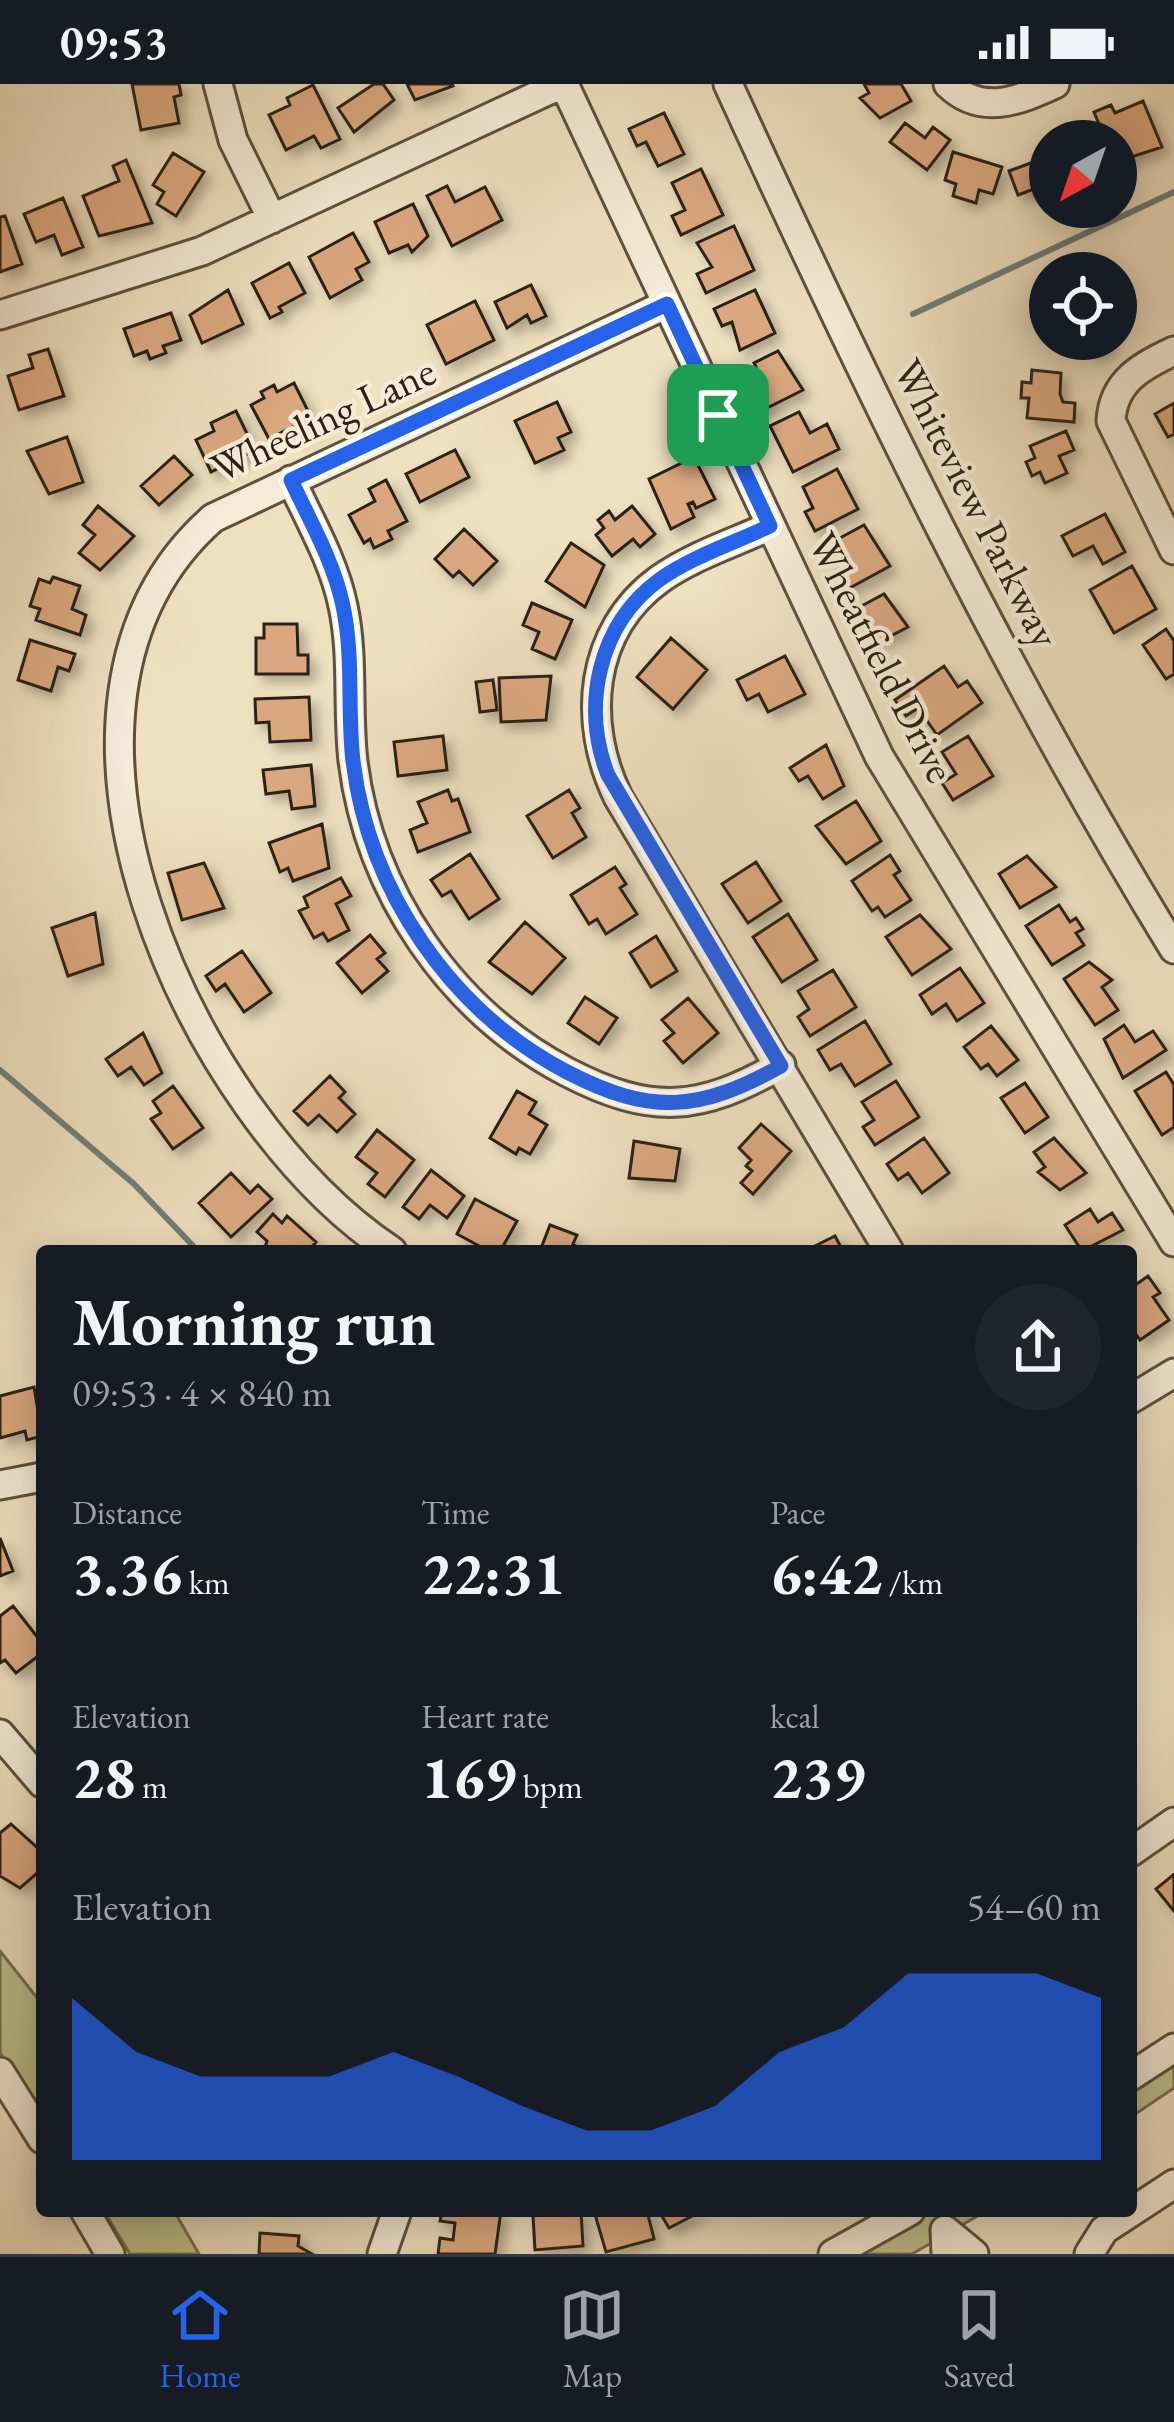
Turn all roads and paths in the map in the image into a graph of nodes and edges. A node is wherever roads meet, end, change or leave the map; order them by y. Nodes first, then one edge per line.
1 (218, 84) edge
2 (563, 84) edge
3 (728, 84) edge
4 (948, 84) edge
5 (1054, 84) edge
6 (272, 219) junction
7 (667, 304) junction
8 (0, 315) edge
9 (1174, 351) edge
10 (291, 480) junction
11 (770, 526) junction
12 (1174, 550) edge
13 (1174, 949) edge
14 (781, 1066) junction
15 (1174, 1242) edge
16 (384, 1245) edge
17 (885, 1245) edge
18 (1174, 1373) edge
19 (1137, 1395) edge
20 (36, 1478) edge
21 (0, 1486) edge
22 (0, 1734) edge
23 (36, 1776) edge
24 (1174, 1822) edge
25 (1137, 1848) edge
26 (1174, 2048) edge
27 (0, 2072) edge
28 (1137, 2072) edge
29 (36, 2129) edge
30 (1174, 2184) edge
31 (1137, 2208) edge
32 (88, 2217) edge
33 (395, 2217) edge
34 (899, 2217) edge
35 (1124, 2217) edge
36 (942, 2232) edge
37 (110, 2254) edge
38 (382, 2254) edge
39 (832, 2254) edge
40 (974, 2254) edge
41 (1089, 2254) edge

1 - 6 street
2 - 6 street
2 - 7 street, Wheatfield Drive
3 - 13 street, Whiteview Parkway
4 - 5 street
6 - 8 street
7 - 10 street, Wheeling Lane
7 - 11 street, Wheatfield Drive
9 - 12 street
10 - 14 street
10 - 16 street, Wheeling Lane
11 - 14 street
11 - 15 street, Wheatfield Drive
14 - 17 street
18 - 19 street
20 - 21 street
22 - 23 street
24 - 25 street
26 - 28 street
27 - 29 street
30 - 31 street
32 - 37 street
33 - 38 street
34 - 39 street
35 - 41 street
36 - 40 street

